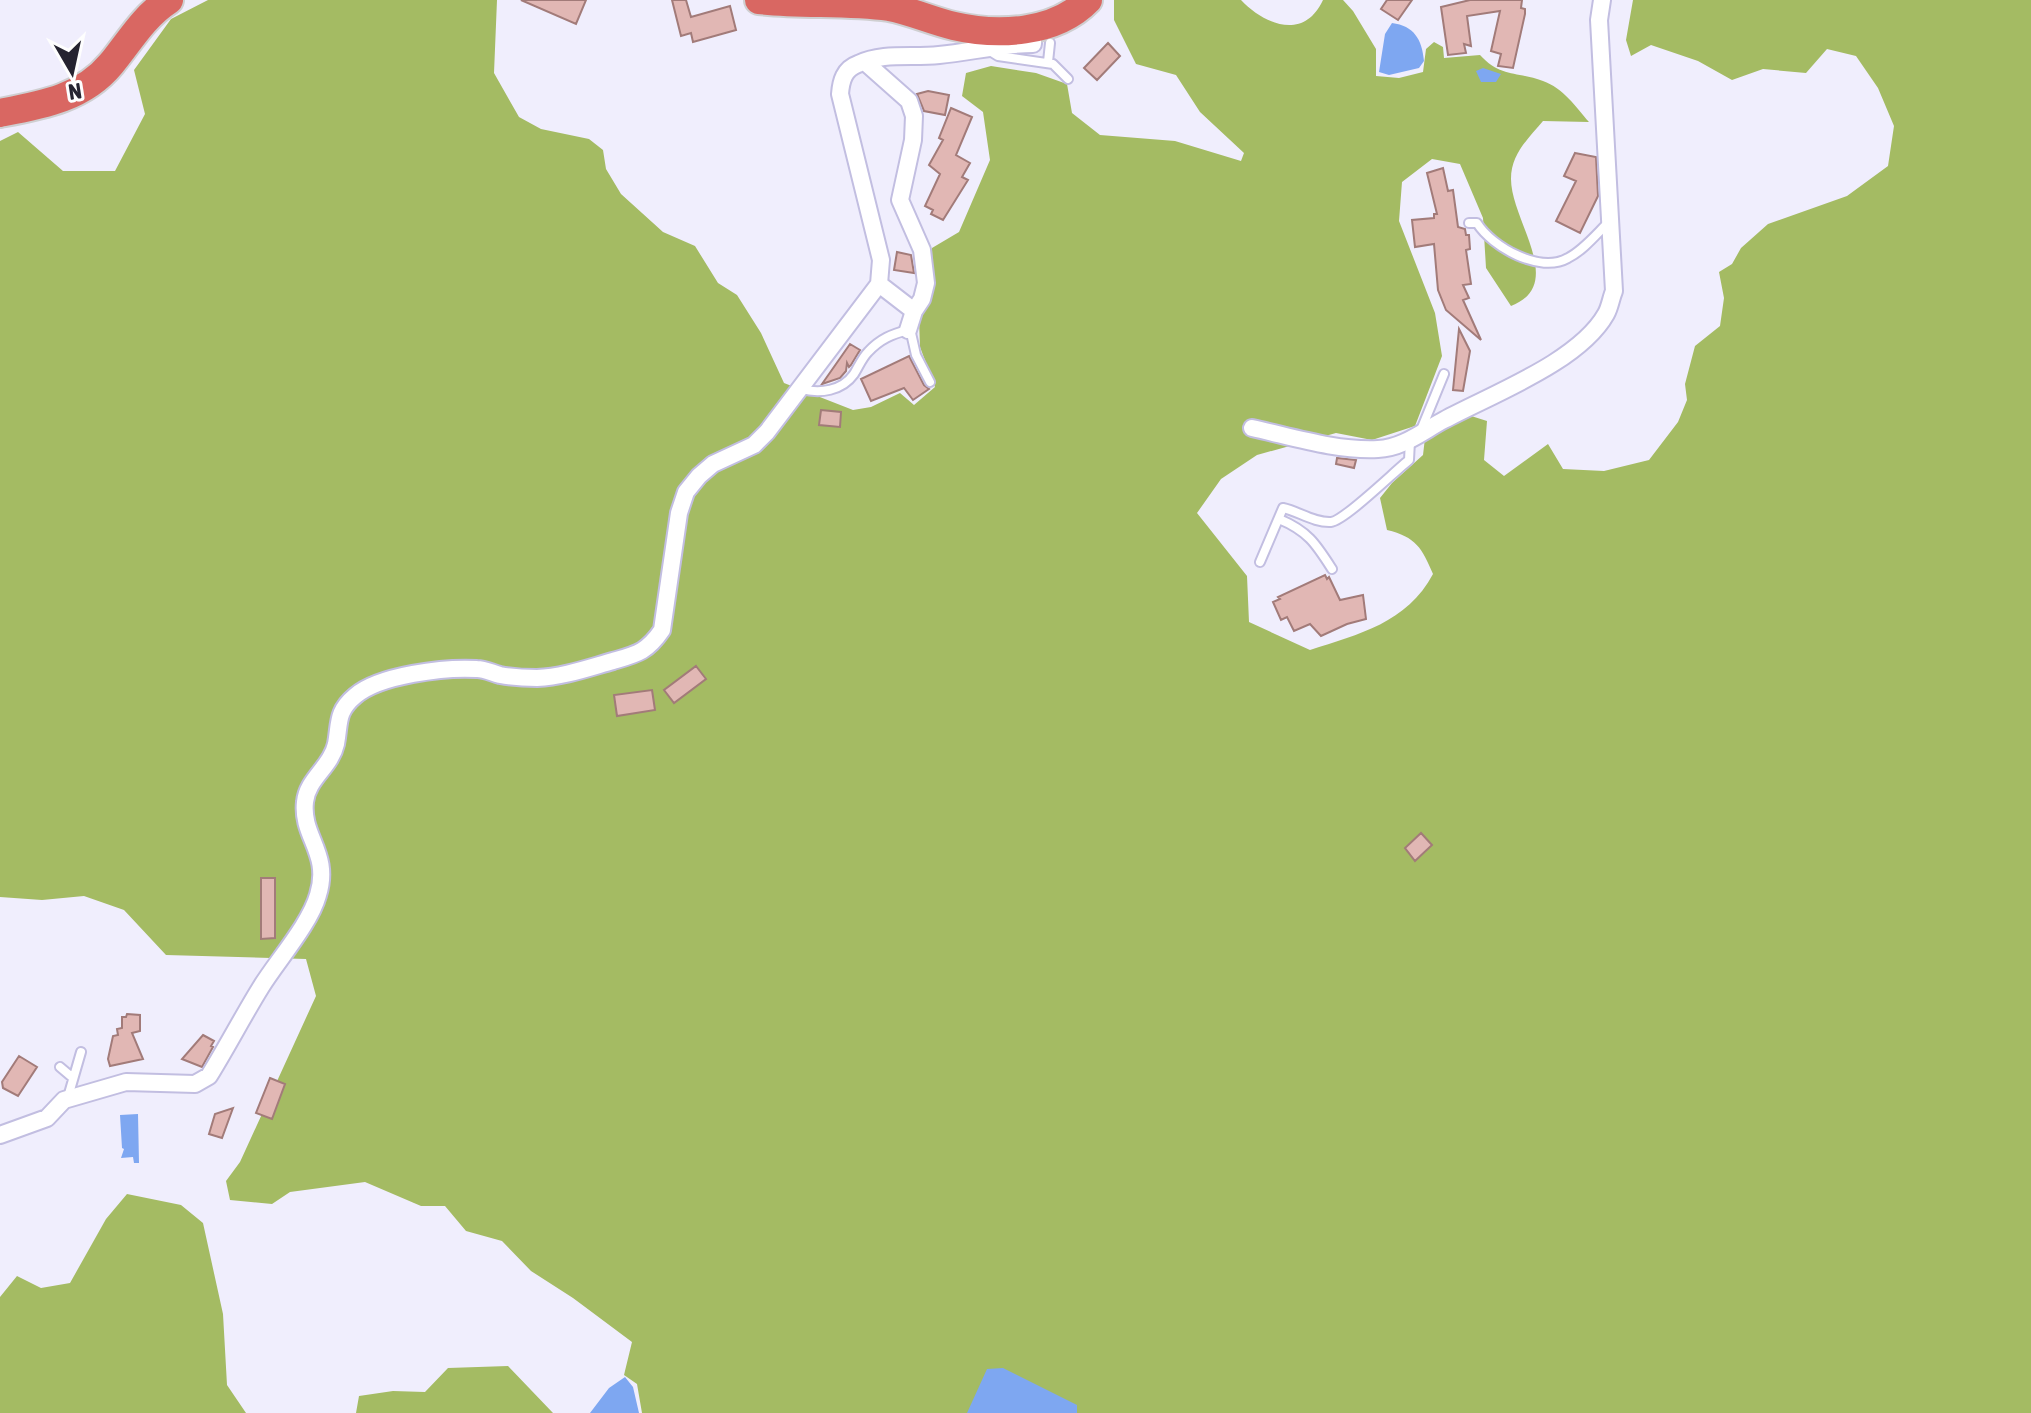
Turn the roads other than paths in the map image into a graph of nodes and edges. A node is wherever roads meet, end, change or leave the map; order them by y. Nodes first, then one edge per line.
1 (169, 0) edge
2 (759, 0) edge
3 (1088, 0) edge
4 (1602, 0) edge
5 (1041, 36) junction
6 (986, 48) junction
7 (865, 62) junction
8 (1048, 62) junction
9 (1068, 79) dead end
10 (0, 113) edge
11 (1611, 220) junction
12 (1469, 223) dead end
13 (879, 284) junction
14 (914, 311) junction
15 (908, 330) junction
16 (1444, 374) dead end
17 (930, 382) dead end
18 (801, 389) junction
19 (1252, 428) dead end
20 (1414, 438) junction
21 (1279, 519) junction
22 (1260, 562) dead end
23 (1332, 569) dead end
24 (81, 1052) dead end
25 (60, 1067) dead end
26 (73, 1078) junction
27 (67, 1100) junction
28 (0, 1135) edge

1 - 10 highway
2 - 5 highway
3 - 5 highway
4 - 11 street
5 - 6 street
5 - 8 lane
6 - 7 street
6 - 8 lane
7 - 13 street
7 - 14 street
8 - 9 lane
11 - 12 lane
11 - 20 street
13 - 14 street
13 - 18 street
14 - 15 street
15 - 17 lane
15 - 18 lane
16 - 20 lane
18 - 27 street
19 - 20 street
20 - 21 lane
21 - 22 lane
21 - 23 lane
24 - 26 lane
25 - 26 lane
26 - 27 lane
27 - 28 street

